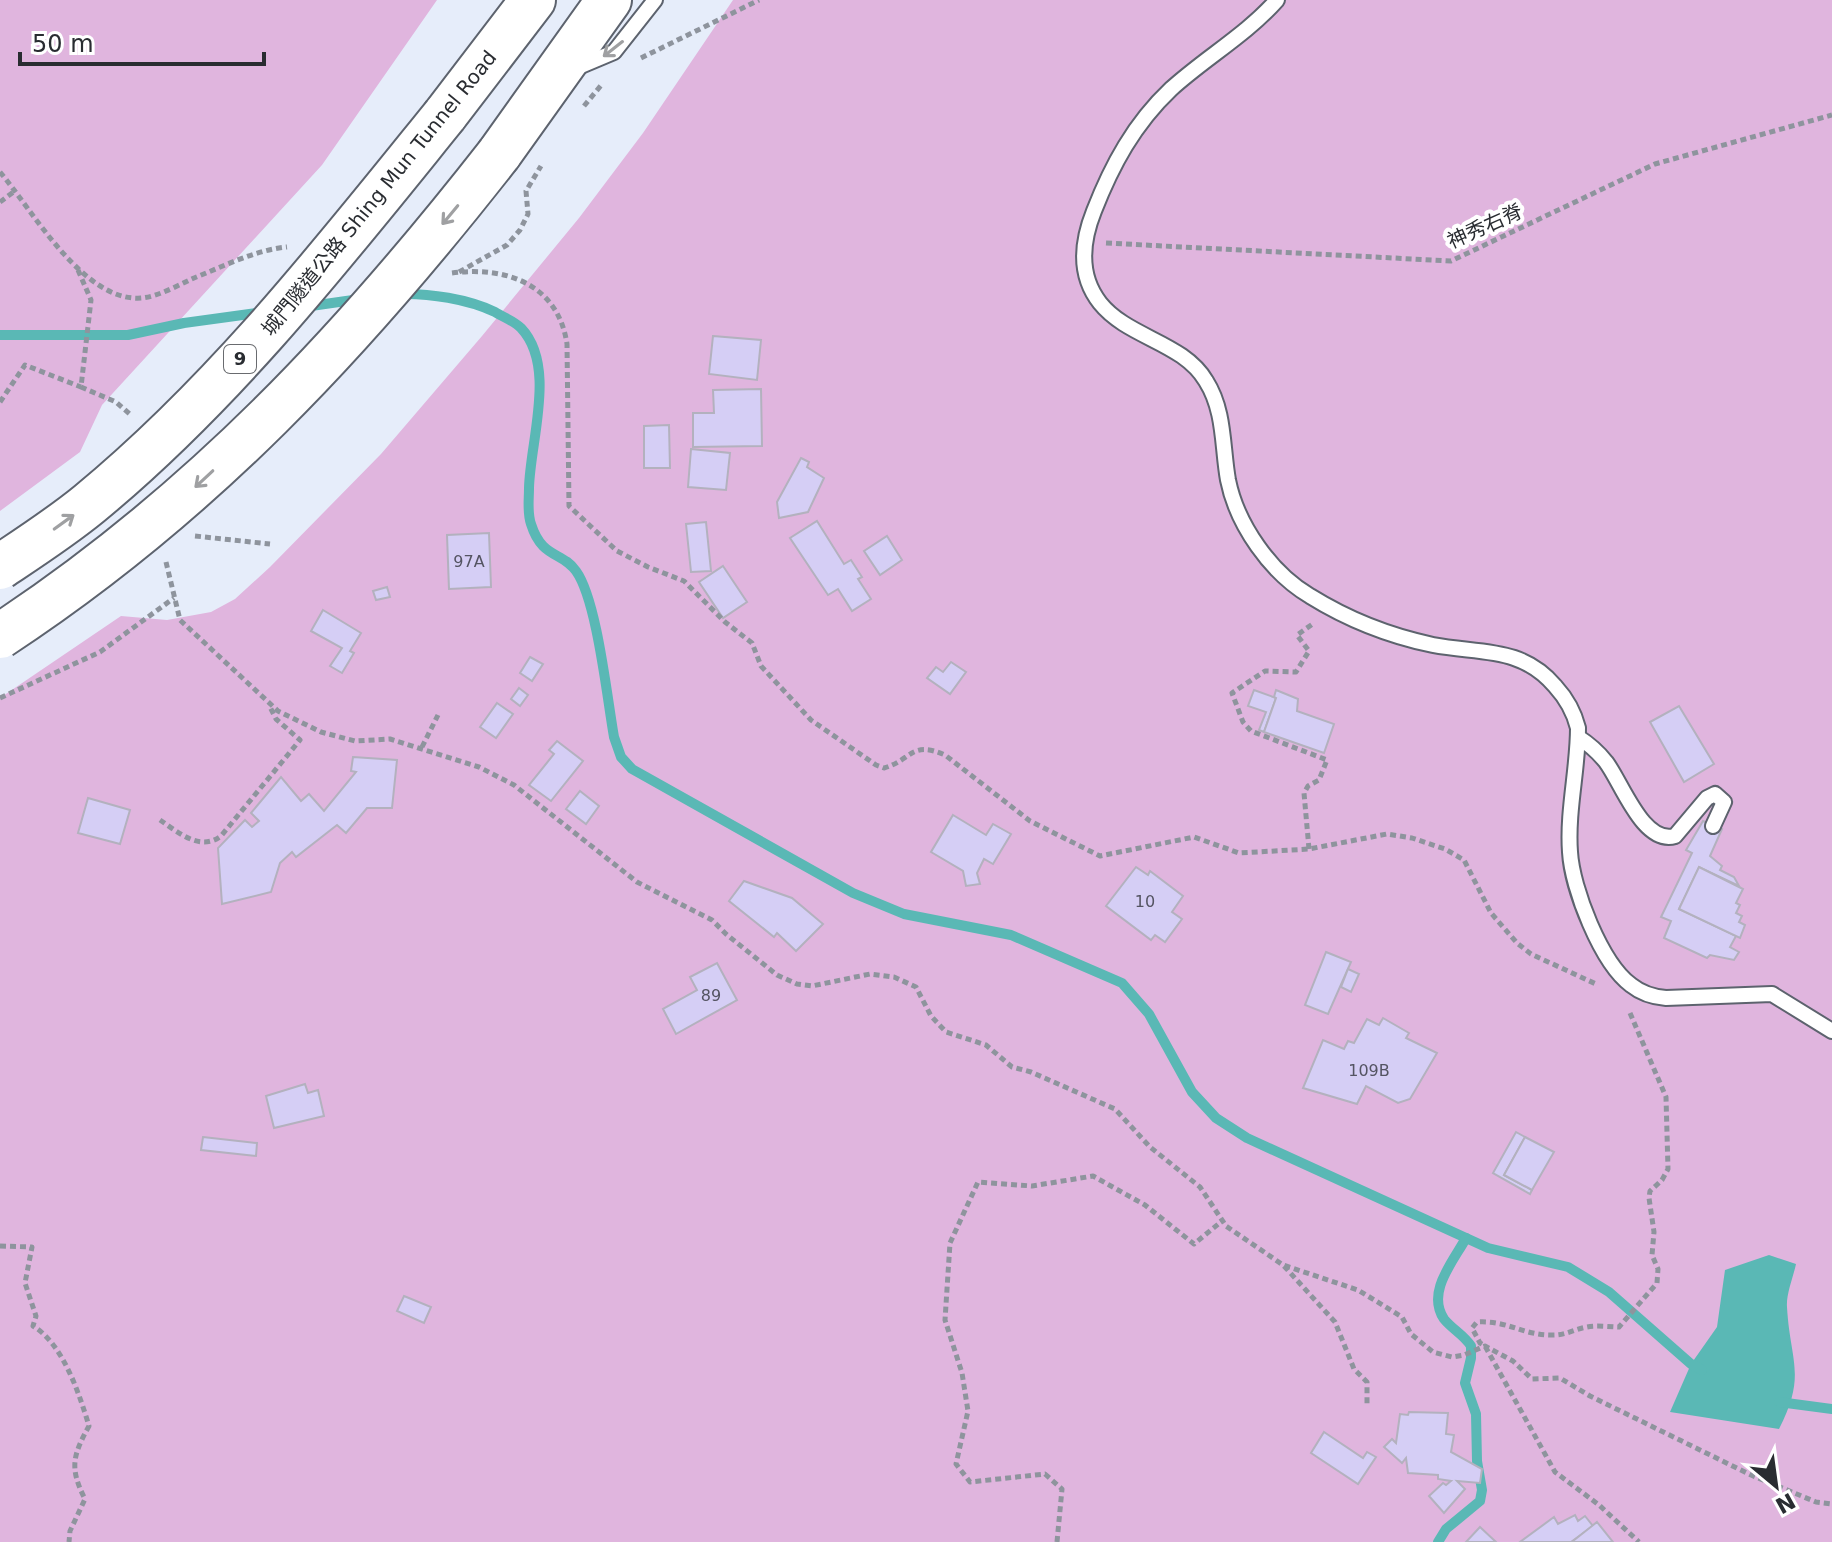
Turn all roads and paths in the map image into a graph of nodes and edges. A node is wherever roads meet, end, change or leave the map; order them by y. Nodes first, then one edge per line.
1 (533, 0) edge
2 (609, 0) edge
3 (655, 0) edge
4 (759, 0) edge
5 (1277, 0) edge
6 (510, 19) edge
7 (638, 59) dead end
8 (612, 72) dead end
9 (569, 92) junction
10 (1832, 115) edge
11 (549, 154) dead end
12 (0, 172) edge
13 (16, 190) junction
14 (0, 202) edge
15 (1085, 242) junction
16 (297, 247) dead end
17 (78, 270) junction
18 (458, 272) junction
19 (447, 273) dead end
20 (81, 387) junction
21 (0, 402) edge
22 (136, 431) dead end
23 (190, 535) dead end
24 (270, 544) dead end
25 (165, 558) dead end
26 (0, 567) edge
27 (174, 598) junction
28 (1316, 622) dead end
29 (0, 636) edge
30 (0, 698) edge
31 (269, 703) junction
32 (438, 715) dead end
33 (1578, 737) junction
34 (422, 747) junction
35 (160, 820) dead end
36 (1713, 826) dead end
37 (1309, 849) junction
38 (1599, 942) junction
39 (1627, 1007) dead end
40 (1832, 1031) edge
41 (1222, 1221) junction
42 (0, 1246) edge
43 (1283, 1265) junction
44 (1485, 1346) junction
45 (1367, 1407) dead end
46 (1832, 1504) edge
47 (69, 1542) edge
48 (1057, 1542) edge
49 (1639, 1542) edge

1 - 6 highway, 城門隧道公路 Shing Mun Tunnel Road / 9
2 - 9 highway
3 -> 9 lane
4 - 7 path
5 - 15 lane
26 -> 6 highway, 城門隧道公路 Shing Mun Tunnel Road / 9, bridge
8 - 9 path
9 -> 29 highway, bridge
10 - 15 path, 神秀右脊
11 - 18 path
12 - 13 path
13 - 14 path
13 - 17 path
15 - 33 lane
16 - 17 path
17 - 20 path
18 - 19 path
18 - 37 path
20 - 21 path
20 - 22 path
23 - 24 path
25 - 27 path
27 - 30 path
27 - 31 path
28 - 37 path
31 - 34 path
31 - 35 path
32 - 34 path
33 - 36 lane
33 - 38 lane
34 - 41 path
37 - 38 path
38 - 40 lane
39 - 44 path
41 - 43 path
41 - 48 path
42 - 47 path
43 - 44 path
43 - 45 path
44 - 46 path
44 - 49 path

